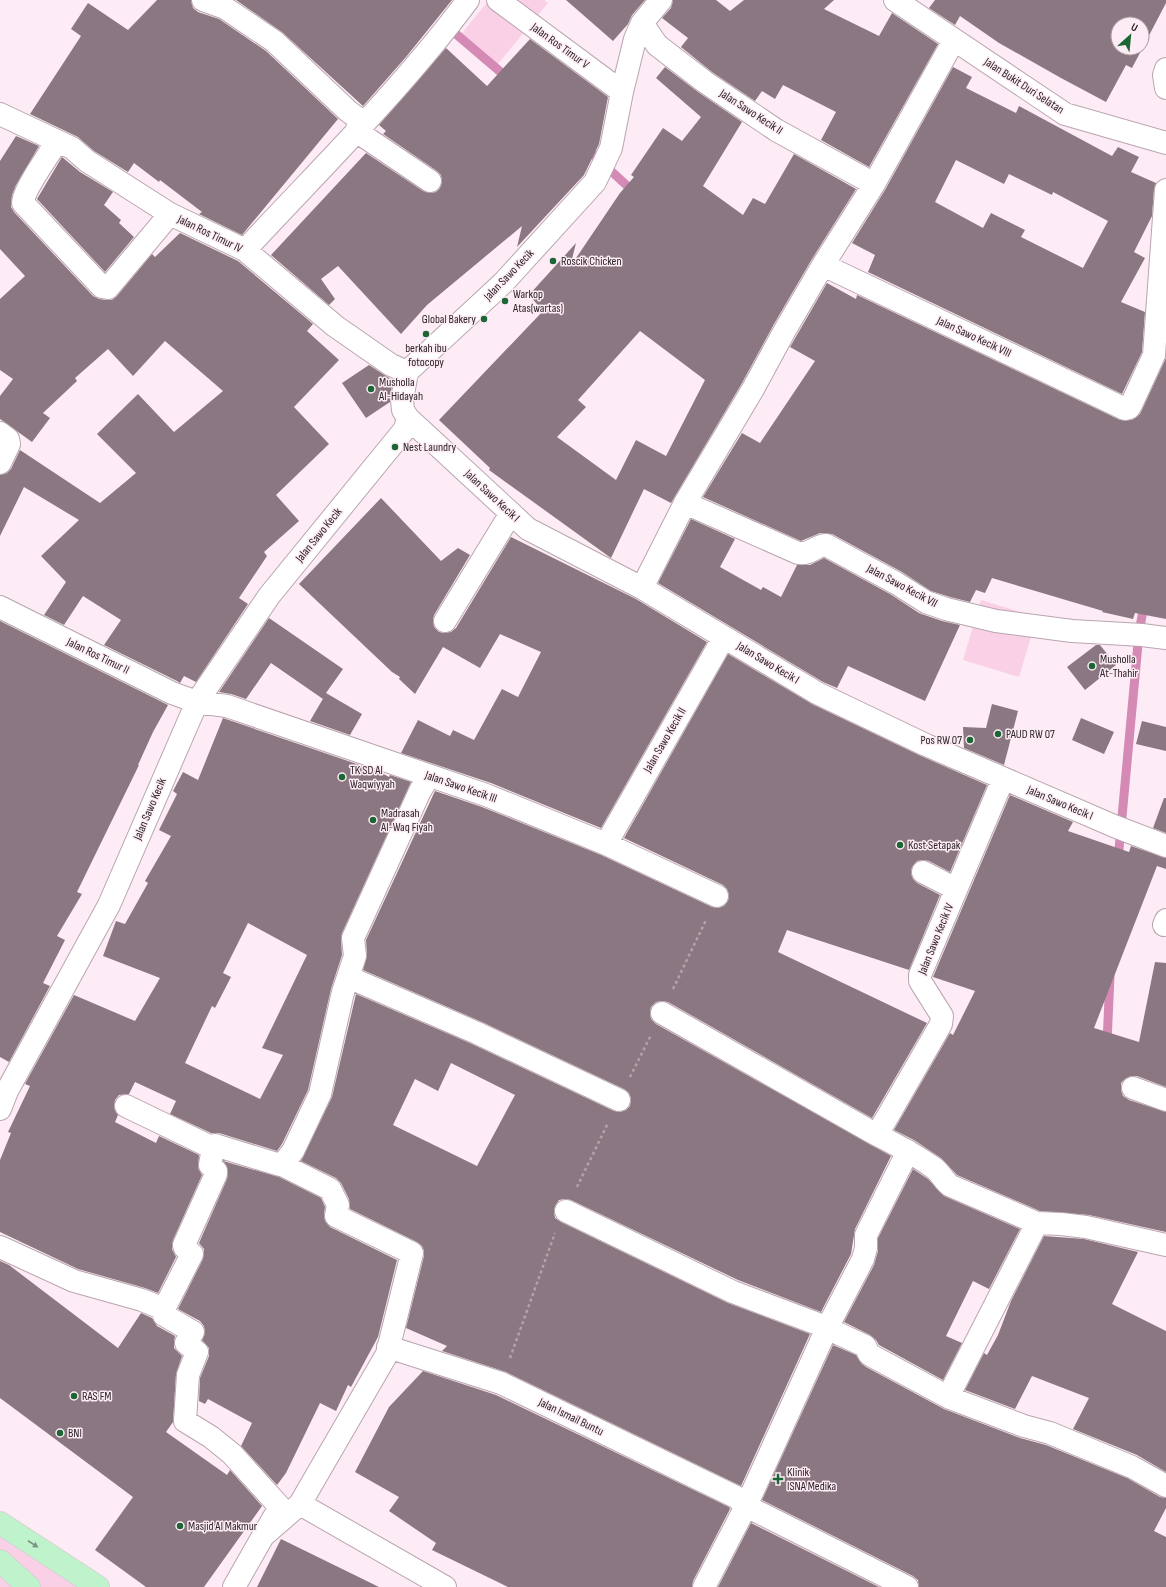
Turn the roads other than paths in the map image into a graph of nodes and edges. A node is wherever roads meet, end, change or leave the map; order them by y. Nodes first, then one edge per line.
1 (203, 0) edge
2 (468, 0) edge
3 (498, 0) edge
4 (661, 0) edge
5 (895, 0) edge
6 (642, 23) junction
7 (954, 40) junction
8 (1166, 69) edge
9 (1166, 88) edge
10 (622, 92) junction
11 (0, 114) edge
12 (360, 127) junction
13 (57, 142) junction
14 (1166, 143) edge
15 (430, 181) dead end
16 (874, 184) junction
17 (1166, 190) edge
18 (170, 214) junction
19 (245, 250) junction
20 (823, 265) junction
21 (1160, 357) edge
22 (407, 372) junction
23 (408, 418) junction
24 (0, 433) edge
25 (0, 463) edge
26 (685, 503) junction
27 (511, 513) junction
28 (642, 588) junction
29 (0, 608) edge
30 (445, 621) dead end
31 (1150, 636) edge
32 (724, 637) junction
33 (196, 702) junction
34 (429, 776) junction
35 (1003, 778) junction
36 (606, 844) junction
37 (1166, 846) edge
38 (923, 872) dead end
39 (956, 889) junction
40 (717, 896) road end
41 (348, 977) junction
42 (662, 1013) road end
43 (1133, 1088) dead end
44 (2, 1095) edge
45 (619, 1100) road end
46 (1166, 1100) edge
47 (126, 1106) dead end
48 (877, 1135) junction
49 (213, 1148) junction
50 (908, 1150) junction
51 (282, 1165) junction
52 (566, 1211) road end
53 (1047, 1223) junction
54 (1166, 1245) edge
55 (0, 1247) edge
56 (164, 1309) junction
57 (827, 1328) junction
58 (388, 1347) junction
59 (954, 1399) junction
60 (1166, 1486) edge
61 (300, 1504) junction
62 (746, 1506) junction
63 (0, 1523) edge
64 (263, 1536) junction
65 (0, 1561) edge
66 (29, 1587) edge
67 (98, 1587) edge
68 (234, 1587) edge
69 (445, 1587) edge
70 (704, 1587) edge
71 (907, 1587) edge

1 - 12 street
2 - 12 street
3 - 10 street, Jalan Ros Timur V
4 - 6 street, Jalan Sawo Kecik
5 - 7 street, Jalan Bukit Duri Selatan
6 - 10 street, Jalan Sawo Kecik
6 - 16 street, Jalan Sawo Kecik II
7 - 14 street, Jalan Bukit Duri Selatan
7 - 16 street
8 - 9 street
10 - 22 street, Jalan Sawo Kecik
11 - 13 street, Jalan Ros Timur IV
12 - 15 street
12 - 19 street
13 - 18 street, Jalan Ros Timur IV
13 - 18 street
16 - 20 street
17 - 21 street
18 - 19 street, Jalan Ros Timur IV
19 - 22 street, Jalan Ros Timur IV
20 - 21 street, Jalan Sawo Kecik VIII
20 - 26 street
22 - 23 street
23 - 27 street, Jalan Sawo Kecik I
23 - 33 street, Jalan Sawo Kecik
24 - 25 street
26 - 28 street
26 - 31 street, Jalan Sawo Kecik VII
27 - 28 street, Jalan Sawo Kecik I
27 - 30 street
28 - 32 street, Jalan Sawo Kecik I
29 - 33 street, Jalan Ros Timur II
32 - 35 street, Jalan Sawo Kecik I
32 - 36 street, Jalan Sawo Kecik II
33 - 34 street, Jalan Sawo Kecik III
33 - 44 street, Jalan Sawo Kecik
34 - 36 street, Jalan Sawo Kecik III
34 - 41 street
35 - 37 street, Jalan Sawo Kecik I
35 - 39 street, Jalan Sawo Kecik IV
36 - 40 street, Jalan Sawo Kecik III
38 - 39 street
39 - 48 street, Jalan Sawo Kecik IV
41 - 45 street
41 - 51 street
42 - 48 street
43 - 46 street
47 - 49 street
48 - 50 street
49 - 51 street
49 - 56 street
50 - 53 street
50 - 57 street
51 - 58 street
52 - 57 street
53 - 54 street
53 - 59 street
55 - 56 street
56 - 64 street
57 - 59 street
57 - 62 street
58 - 61 street
58 - 62 street, Jalan Ismail Buntu
59 - 60 street
61 - 64 street
61 - 69 street
62 - 70 street
62 - 71 street, Jalan Ismail Buntu
63 -> 67 main road
64 - 68 street
65 - 66 main road

